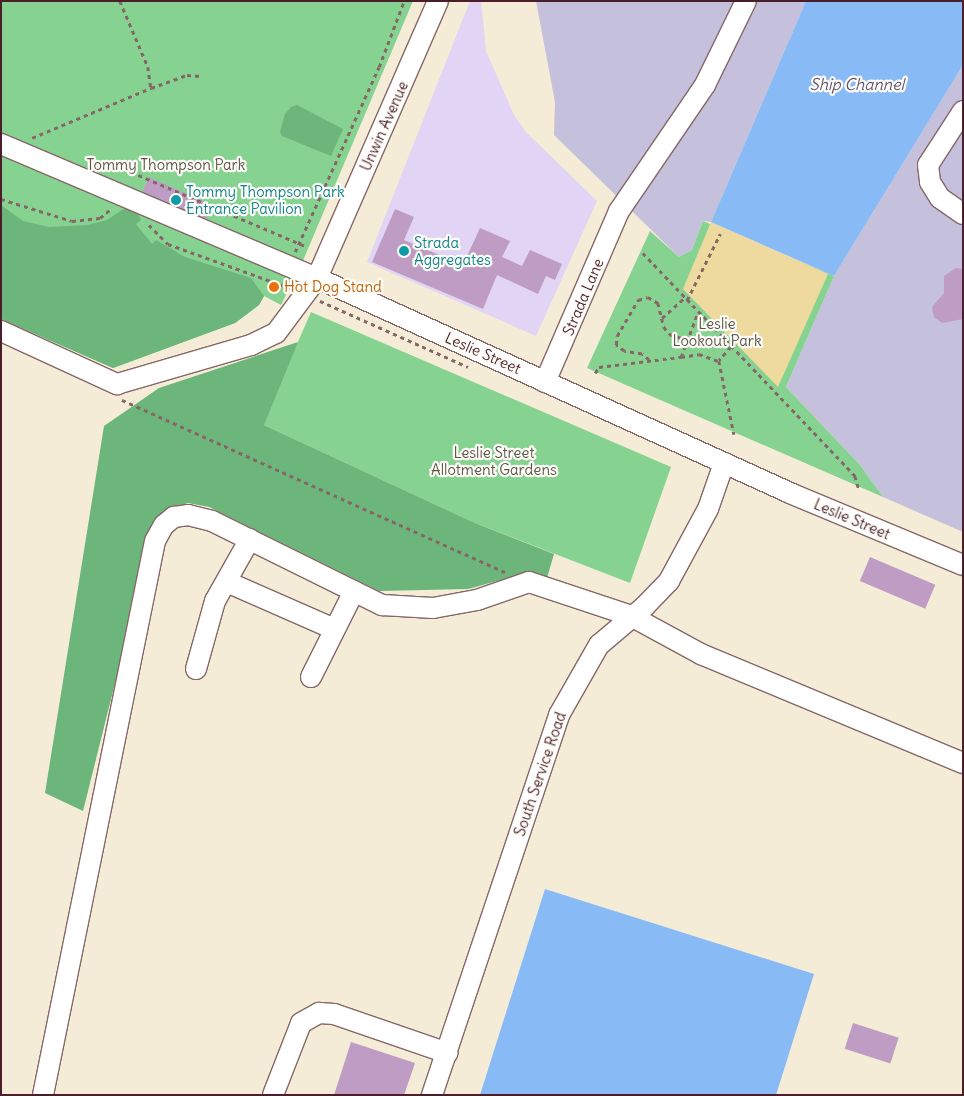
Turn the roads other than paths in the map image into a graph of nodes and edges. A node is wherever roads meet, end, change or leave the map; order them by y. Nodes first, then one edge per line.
1 (438, 1) edge
2 (746, 1) edge
3 (963, 111) edge
4 (1, 144) edge
5 (963, 214) edge
6 (317, 278) junction
7 (1, 331) edge
8 (546, 382) junction
9 (724, 463) junction
10 (250, 539) junction
11 (963, 566) edge
12 (227, 582) junction
13 (354, 591) junction
14 (631, 616) junction
15 (334, 629) junction
16 (196, 669) dead end
17 (311, 677) dead end
18 (963, 763) edge
19 (447, 1053) junction
20 (43, 1095) edge
21 (273, 1095) edge
22 (432, 1095) edge

1 - 6 street, Unwin Avenue
2 - 8 street, Strada Lane
3 - 5 street
4 - 6 street, Leslie Street
6 - 7 street, Unwin Avenue
6 - 8 street, Leslie Street
8 - 9 street, Leslie Street
9 - 11 street, Leslie Street
9 - 14 street, South Service Road
10 - 12 street
10 - 13 street
10 - 20 street
12 - 15 street
12 - 16 street
13 - 14 street
13 - 15 street
14 - 18 street
14 - 19 street, South Service Road
15 - 17 street
19 - 21 street
19 - 22 street, South Service Road

